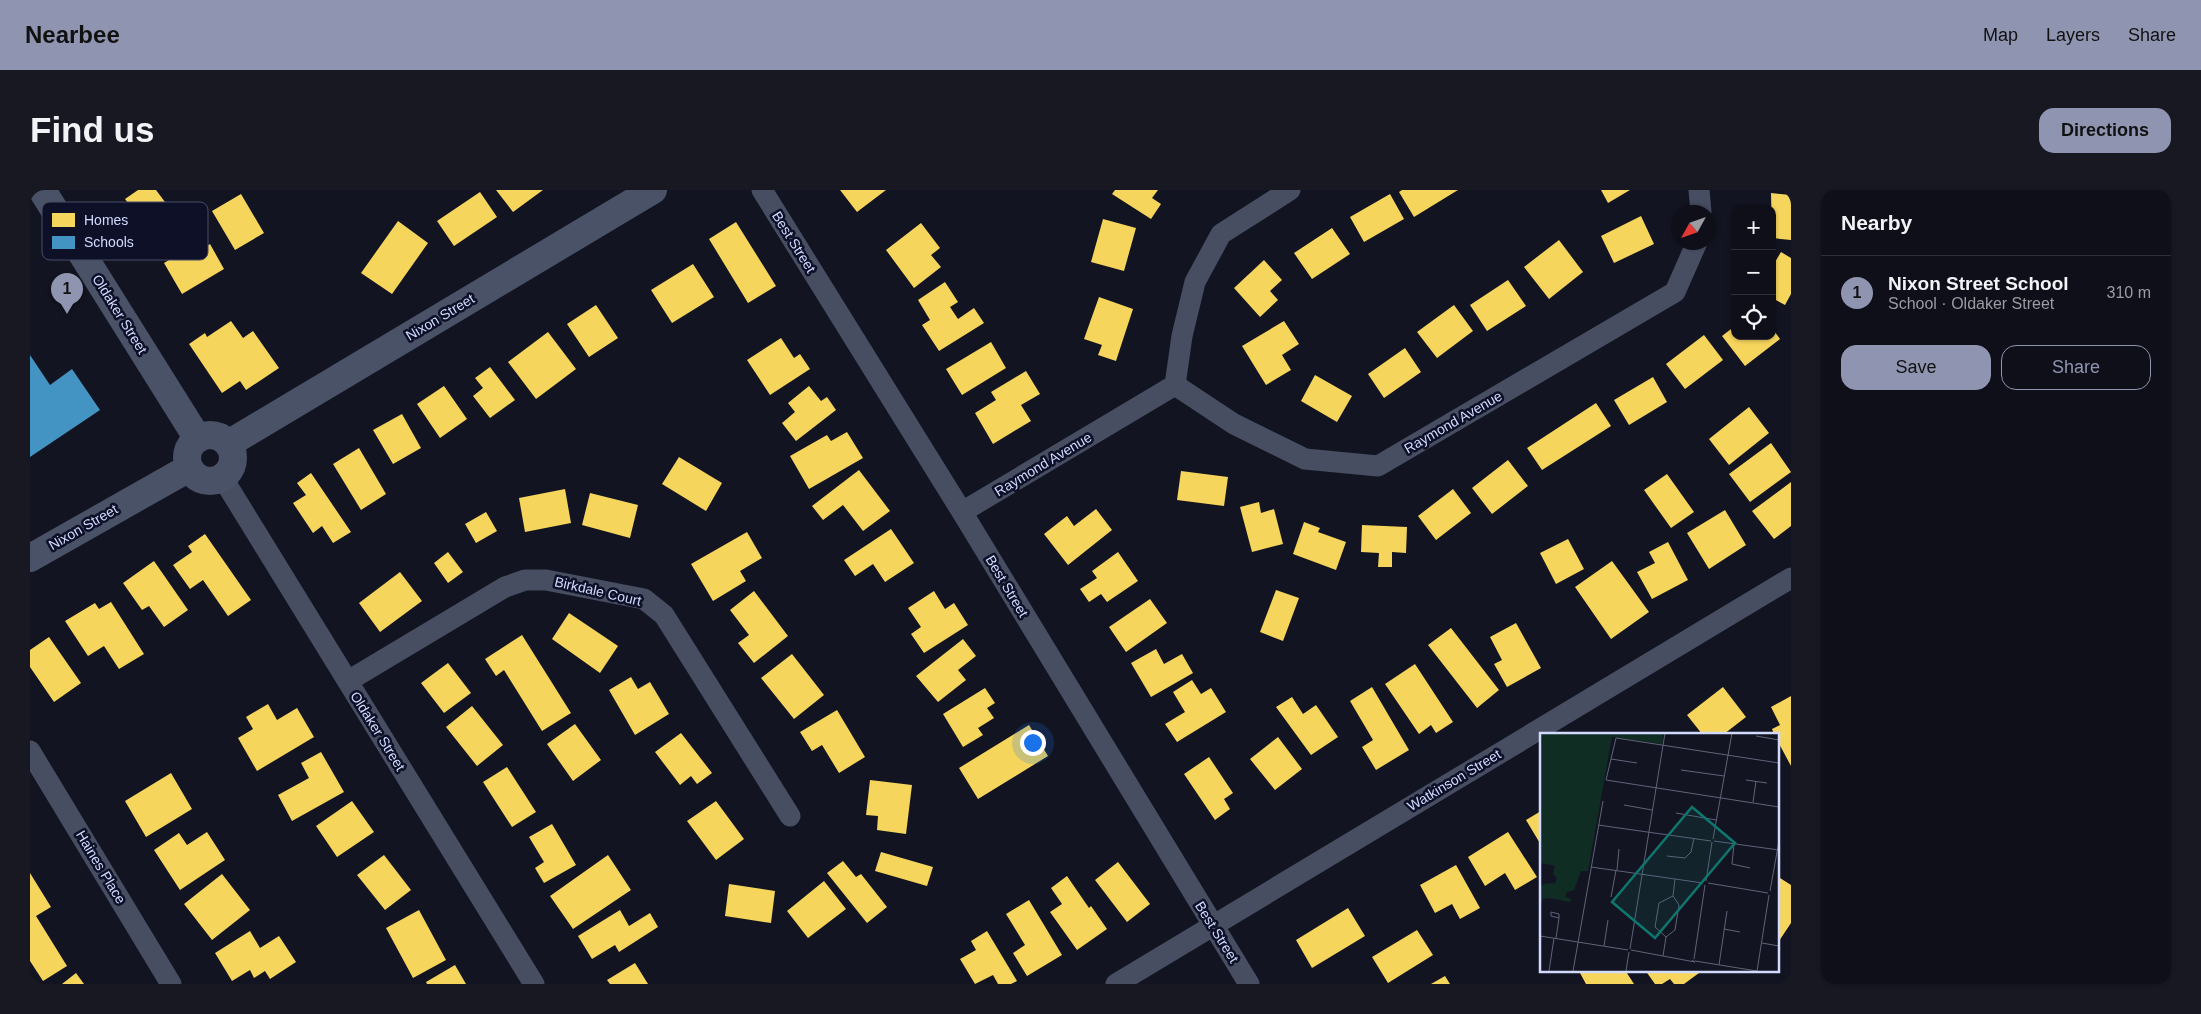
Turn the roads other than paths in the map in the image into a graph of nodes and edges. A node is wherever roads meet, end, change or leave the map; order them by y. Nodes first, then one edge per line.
1 (653, 190) edge
2 (762, 190) edge
3 (1290, 190) edge
4 (1699, 190) edge
5 (1701, 205) edge
6 (1693, 250) edge
7 (89, 260) edge
8 (1175, 385) junction
9 (198, 439) junction
10 (228, 444) junction
11 (189, 468) junction
12 (222, 477) junction
13 (962, 512) junction
14 (30, 558) edge
15 (1791, 578) edge
16 (348, 682) junction
17 (30, 751) edge
18 (790, 816) dead end
19 (1212, 925) junction
20 (171, 984) edge
21 (534, 984) edge
22 (1116, 984) edge
23 (1249, 984) edge

1 - 10 street, Nixon Street
2 - 13 street, Best Street
3 - 8 street
4 - 5 street
6 - 8 street, Raymond Avenue
7 - 9 street, Oldaker Street
8 - 13 street, Raymond Avenue
9 - 10 street
9 - 11 street
10 - 12 street
11 - 12 street
11 - 14 street, Nixon Street
12 - 16 street, Oldaker Street
13 - 19 street, Best Street
15 - 19 street, Watkinson Street
16 - 18 street, Birkdale Court
16 - 21 street, Oldaker Street
17 - 20 street, Haines Place
19 - 22 street, Watkinson Street
19 - 23 street, Best Street

